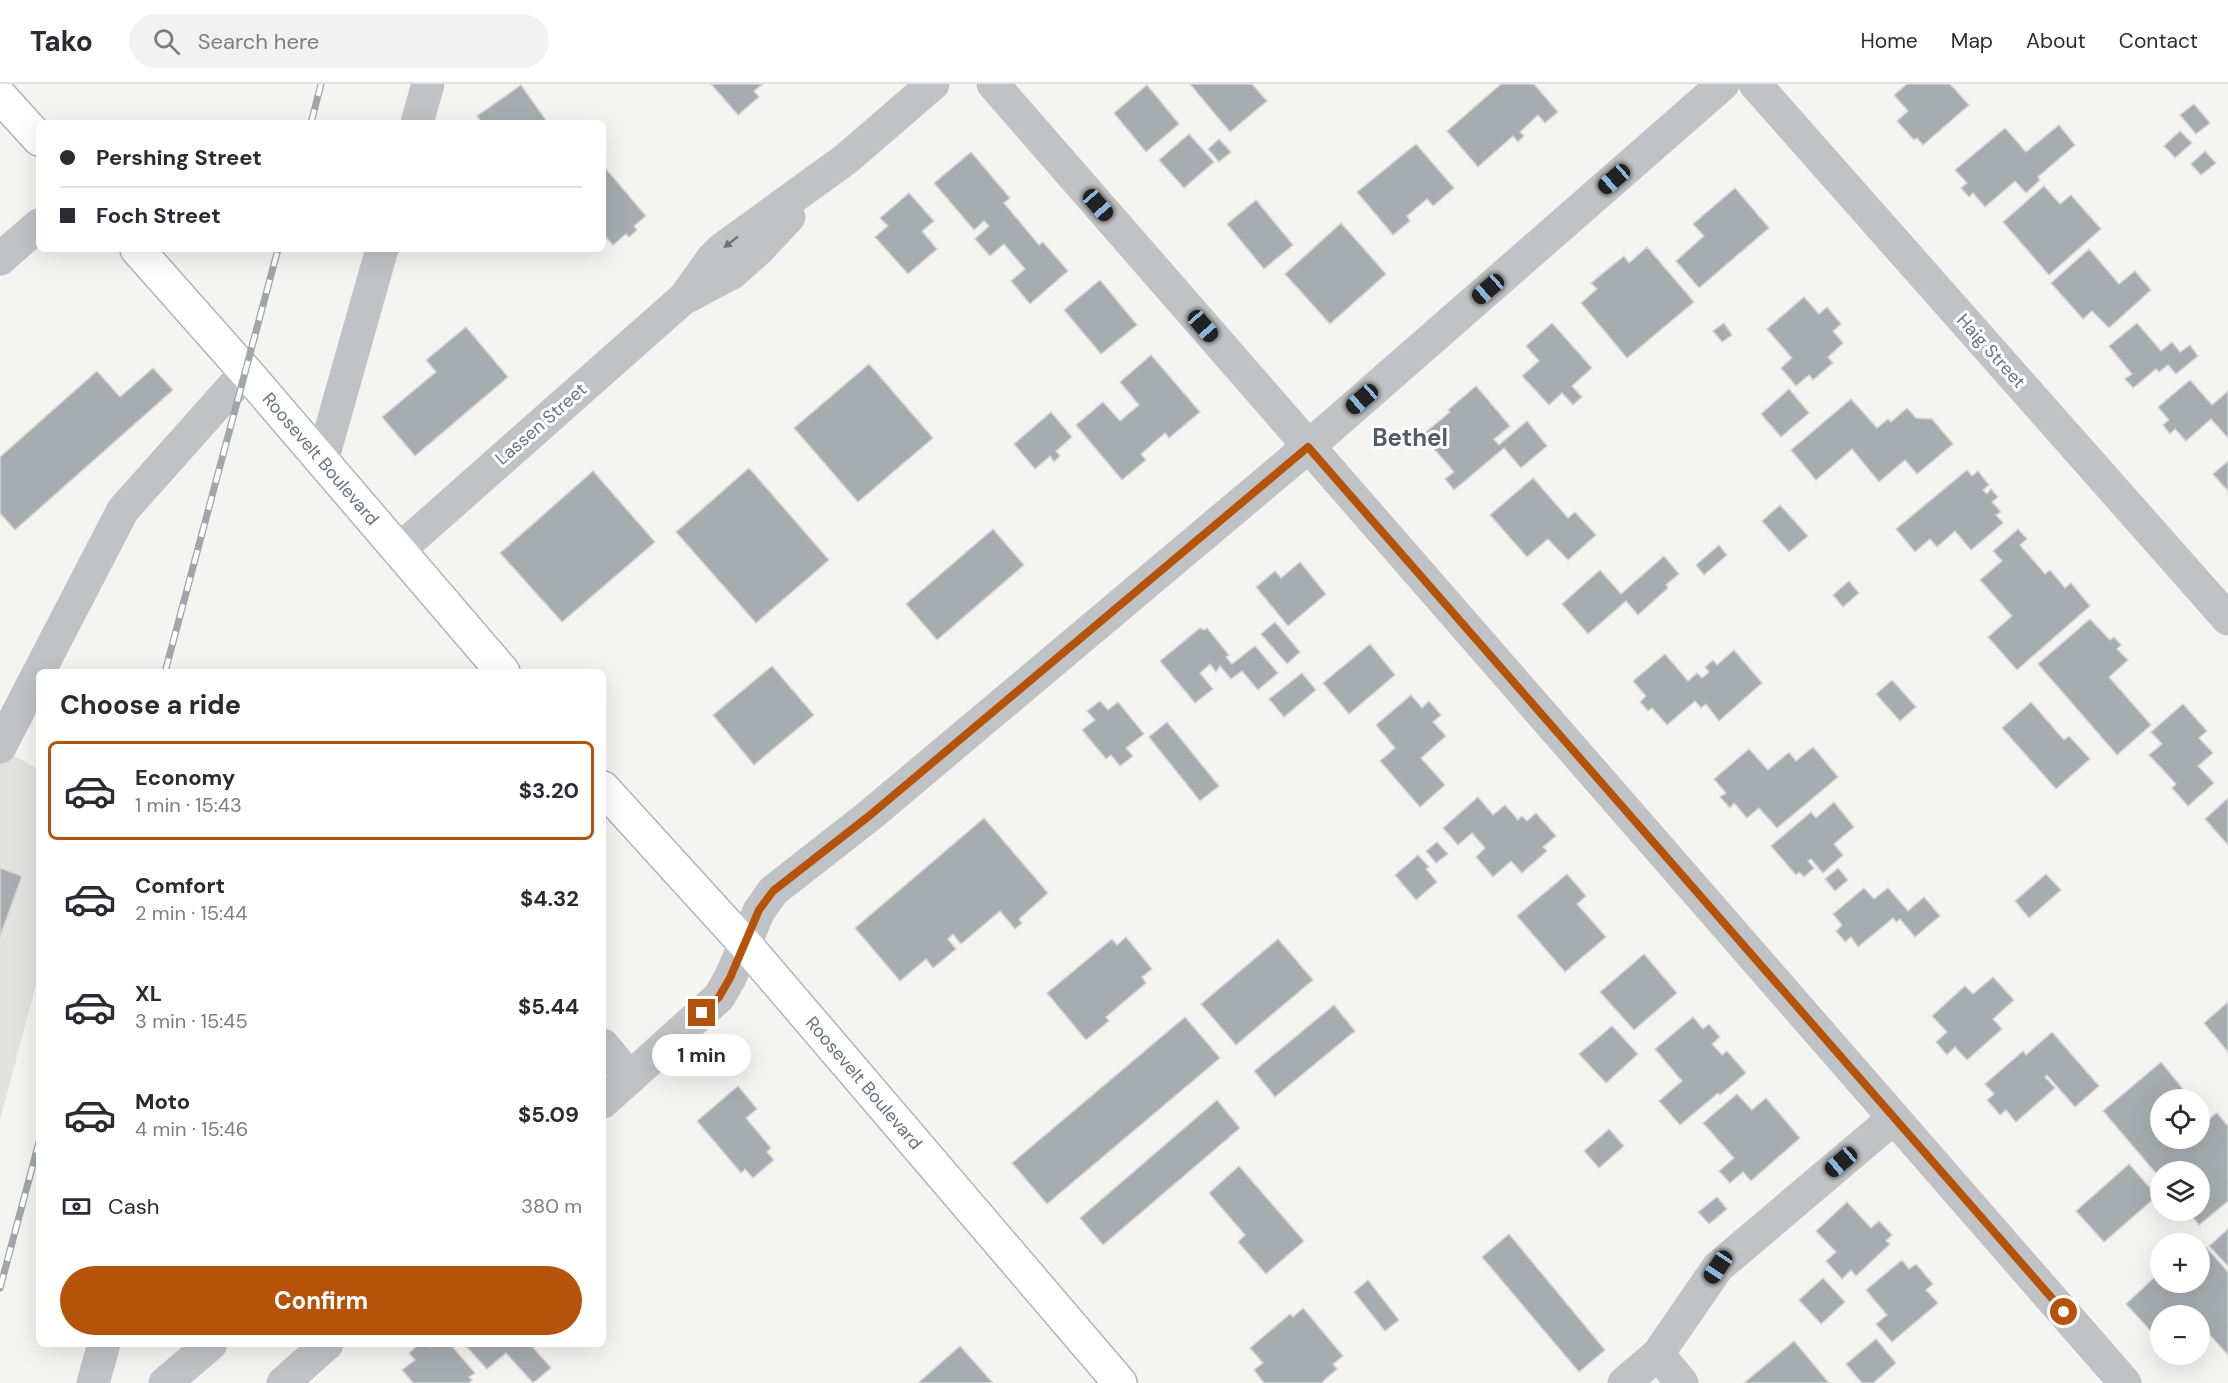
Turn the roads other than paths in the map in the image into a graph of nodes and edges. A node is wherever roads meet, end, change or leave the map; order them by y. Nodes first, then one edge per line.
1 (428, 84) edge
2 (933, 84) edge
3 (993, 84) edge
4 (1723, 84) edge
5 (1755, 84) edge
6 (0, 96) edge
7 (418, 120) edge
8 (36, 136) edge
9 (36, 228) edge
10 (140, 252) edge
11 (380, 252) edge
12 (0, 259) edge
13 (246, 372) junction
14 (1308, 447) junction
15 (322, 461) junction
16 (398, 550) junction
17 (2228, 619) edge
18 (40, 669) edge
19 (500, 669) edge
20 (36, 678) edge
21 (0, 747) edge
22 (606, 791) edge
23 (745, 944) junction
24 (606, 1049) edge
25 (630, 1077) junction
26 (606, 1099) edge
27 (1894, 1118) junction
28 (207, 1347) edge
29 (324, 1347) edge
30 (1658, 1354) junction
31 (165, 1383) edge
32 (283, 1383) edge
33 (1120, 1383) edge
34 (1624, 1383) edge
35 (1682, 1383) edge
36 (2125, 1383) edge

1 - 7 street
2 - 16 street, Lassen Street
3 - 14 street
4 - 14 street
5 - 17 street, Haig Street
6 - 8 main road
9 - 12 street
10 - 13 main road, Roosevelt Boulevard
11 - 15 street
13 - 15 main road, Roosevelt Boulevard
13 - 18 street
14 - 23 street
14 - 27 street
15 - 16 main road, Roosevelt Boulevard
16 - 19 main road, Roosevelt Boulevard
20 - 21 street
22 - 23 main road, Roosevelt Boulevard
23 - 25 street
23 - 33 main road, Roosevelt Boulevard
24 - 25 street
25 - 26 street
27 - 30 street
27 - 36 street
28 - 31 street
29 - 32 street
30 - 34 street
30 - 35 street

